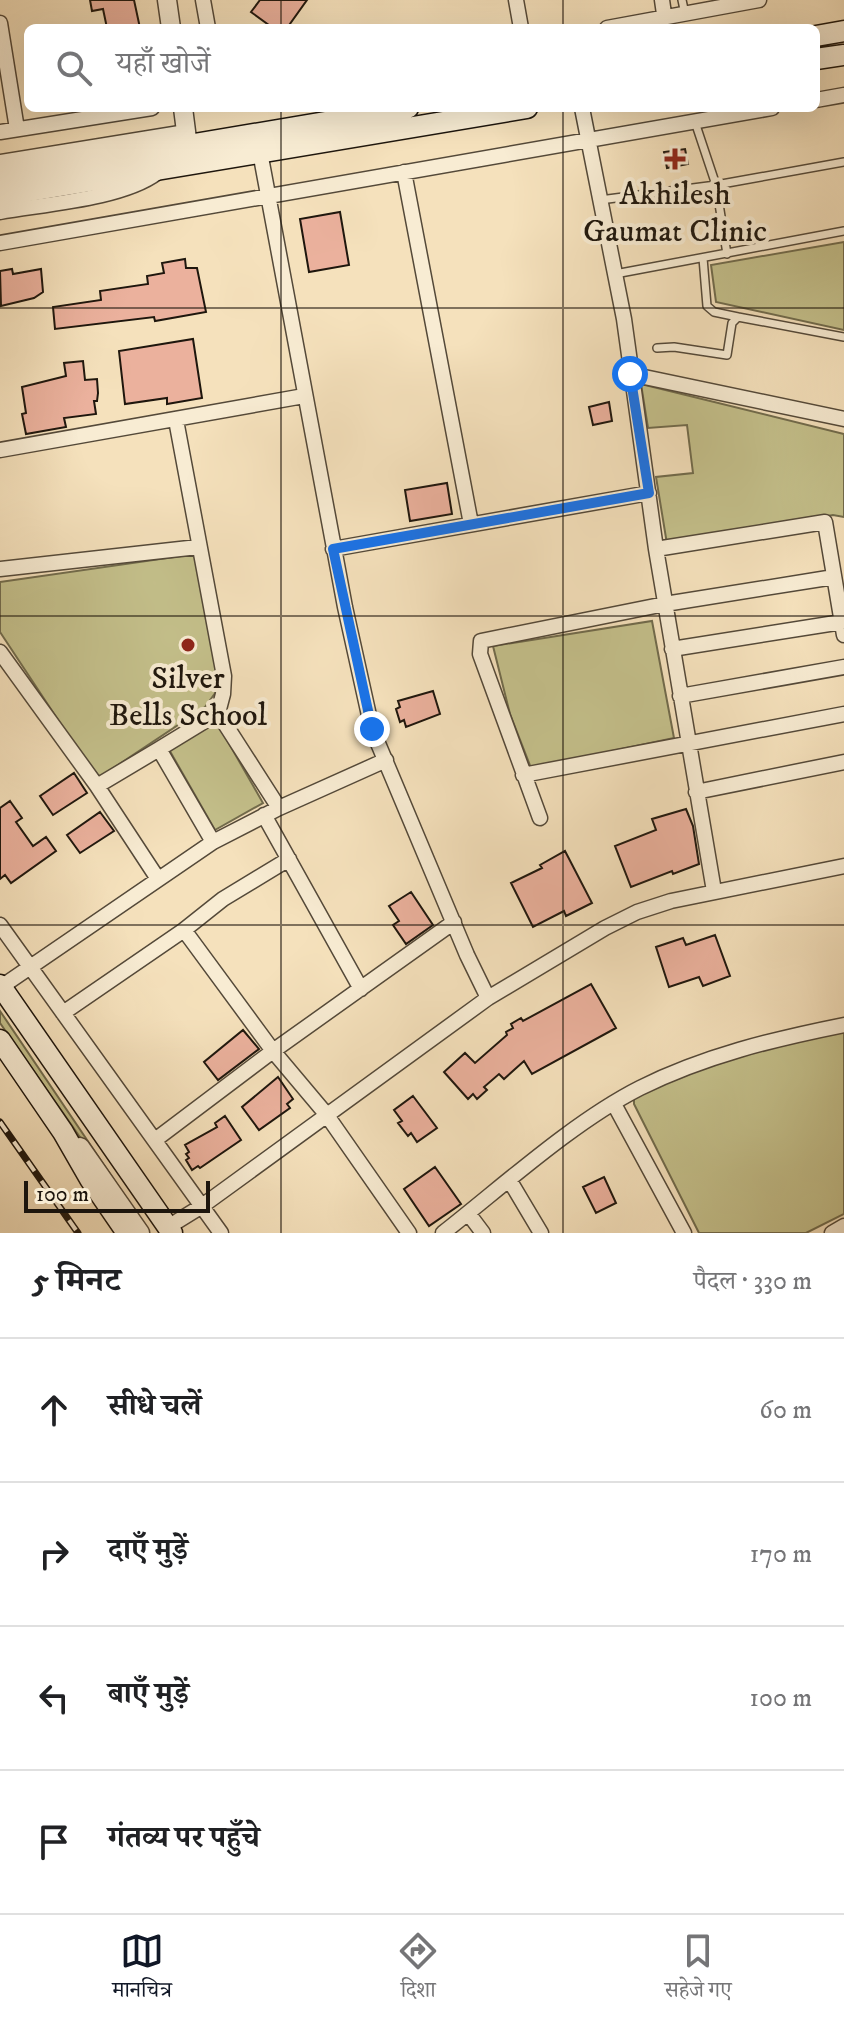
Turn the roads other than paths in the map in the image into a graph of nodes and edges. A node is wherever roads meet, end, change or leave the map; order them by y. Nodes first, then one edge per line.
1 (167, 0) edge
2 (203, 0) edge
3 (516, 0) edge
4 (662, 0) edge
5 (759, 0) edge
6 (739, 2) edge
7 (684, 7) edge
8 (0, 23) edge
9 (665, 23) edge
10 (170, 24) edge
11 (207, 24) edge
12 (520, 24) edge
13 (844, 31) edge
14 (820, 35) edge
15 (844, 55) edge
16 (820, 58) edge
17 (844, 95) edge
18 (820, 99) edge
19 (126, 112) edge
20 (184, 112) edge
21 (379, 112) edge
22 (503, 112) edge
23 (583, 112) edge
24 (750, 112) edge
25 (695, 122) junction
26 (17, 129) junction
27 (0, 132) edge
28 (187, 139) junction
29 (588, 140) junction
30 (260, 152) junction
31 (107, 160) junction
32 (159, 160) junction
33 (0, 162) edge
34 (844, 162) edge
35 (404, 172) junction
36 (0, 177) edge
37 (716, 185) junction
38 (0, 196) edge
39 (269, 196) junction
40 (600, 200) junction
41 (0, 212) edge
42 (844, 231) edge
43 (0, 243) edge
44 (727, 254) junction
45 (703, 258) junction
46 (615, 274) junction
47 (738, 317) junction
48 (844, 337) edge
49 (657, 348) dead end
50 (630, 374) junction
51 (304, 396) junction
52 (844, 419) edge
53 (176, 420) junction
54 (0, 450) edge
55 (649, 493) junction
56 (471, 524) junction
57 (198, 547) junction
58 (333, 549) junction
59 (656, 549) junction
60 (0, 569) edge
61 (834, 577) junction
62 (665, 604) junction
63 (843, 629) edge
64 (672, 649) junction
65 (0, 652) edge
66 (844, 667) edge
67 (680, 696) junction
68 (218, 713) junction
69 (844, 714) edge
70 (688, 745) junction
71 (159, 749) junction
72 (386, 760) junction
73 (844, 762) edge
74 (523, 775) junction
75 (97, 786) junction
76 (696, 792) junction
77 (279, 808) junction
78 (264, 815) junction
79 (540, 818) dead end
80 (213, 842) junction
81 (289, 859) junction
82 (844, 866) edge
83 (158, 879) junction
84 (714, 891) junction
85 (454, 922) junction
86 (0, 925) edge
87 (184, 930) junction
88 (30, 966) junction
89 (0, 986) edge
90 (361, 989) junction
91 (488, 998) junction
92 (63, 1013) junction
93 (844, 1025) edge
94 (0, 1040) edge
95 (273, 1051) junction
96 (37, 1094) junction
97 (614, 1104) junction
98 (326, 1114) junction
99 (155, 1140) junction
100 (510, 1181) junction
101 (202, 1206) junction
102 (468, 1213) junction
103 (844, 1226) edge
104 (170, 1230) edge
105 (127, 1233) edge
106 (140, 1233) edge
107 (221, 1233) edge
108 (409, 1233) edge
109 (443, 1233) edge
110 (483, 1233) edge
111 (541, 1233) edge
112 (684, 1233) edge
113 (832, 1233) edge

1 - 10 street
2 - 11 street
3 - 12 street
4 - 9 street
5 - 6 street
6 - 7 street
7 - 9 street
8 - 26 street
13 - 14 main road
15 - 16 main road
17 - 18 street
19 - 26 street
20 - 28 street
21 - 28 main road
22 - 30 main road
23 - 29 street
24 - 25 street
25 - 29 street
25 - 37 lane
26 - 27 street
28 - 31 street
28 - 32 main road
29 - 35 street
29 - 40 street
30 - 32 main road
30 - 39 street
31 - 32 main road
31 - 32 street
31 - 33 street
31 - 36 main road
31 - 38 main road
32 - 41 street
34 - 37 lane
35 - 39 street
35 - 56 street
37 - 40 lane
37 - 44 lane
39 - 43 street
39 - 51 street
40 - 46 street
42 - 44 lane
44 - 45 lane
45 - 46 lane
45 - 47 lane
46 - 50 street
47 - 48 lane
47 - 49 lane
50 - 52 street
50 - 55 street
51 - 53 street
51 - 58 street
53 - 54 street
53 - 57 street
55 - 56 street
55 - 59 street
56 - 58 street
57 - 60 street
57 - 68 street
58 - 72 street
59 - 61 street
59 - 62 street
61 - 62 street
61 - 63 street
62 - 64 street
62 - 74 street
63 - 64 street
64 - 67 street
65 - 75 street
66 - 67 street
67 - 70 street
68 - 71 street
68 - 77 street
69 - 70 street
70 - 74 street
70 - 76 street
71 - 75 street
71 - 80 street
72 - 77 street
72 - 85 street
73 - 76 street
74 - 79 street
75 - 83 street
76 - 84 street
77 - 78 street
78 - 80 street
78 - 81 street
80 - 83 street
81 - 87 street
81 - 90 street
82 - 84 street
83 - 88 street
84 - 91 street
85 - 90 street
85 - 91 street
86 - 88 street
87 - 92 street
87 - 95 street
88 - 89 street
88 - 92 street
89 - 104 main road
90 - 95 street
91 - 98 street
92 - 99 street
93 - 97 street
94 - 96 main road
95 - 98 street
95 - 99 street
96 - 105 main road
96 - 106 street
97 - 100 street
97 - 112 street
98 - 101 street
98 - 108 street
99 - 101 street
100 - 102 street
100 - 111 street
101 - 104 street
101 - 107 street
102 - 109 street
102 - 110 street
103 - 113 street

